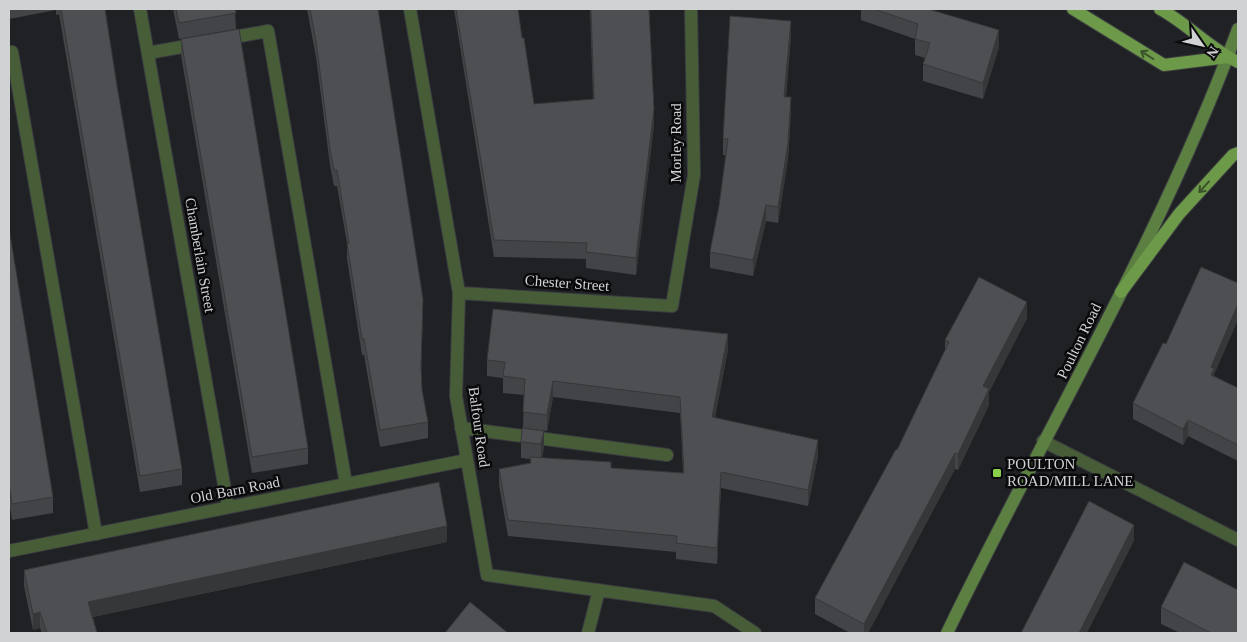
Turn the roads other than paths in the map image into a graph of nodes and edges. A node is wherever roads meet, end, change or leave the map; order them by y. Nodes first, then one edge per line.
1 (140, 9) edge
2 (410, 9) edge
3 (691, 9) edge
4 (1073, 9) edge
5 (1160, 9) edge
6 (1238, 29) edge
7 (9, 52) edge
8 (148, 52) junction
9 (1233, 60) edge
10 (1238, 153) edge
11 (459, 292) junction
12 (1121, 292) junction
13 (672, 306) joint
14 (461, 428) junction
15 (1043, 442) junction
16 (667, 455) dead end
17 (467, 460) junction
18 (346, 484) junction
19 (228, 508) junction
20 (96, 534) junction
21 (1238, 540) edge
22 (9, 551) edge
23 (599, 590) junction
24 (588, 633) edge
25 (755, 633) edge
26 (947, 633) edge

1 - 8 street, Chamberlain Street
2 - 11 street, Balfour Road
3 - 13 street, Morley Road
9 -> 4 main road
5 - 9 main road
6 - 9 main road, Poulton Road
7 - 20 street
8 - 18 street
8 - 19 street, Chamberlain Street
9 - 12 main road, Poulton Road
10 -> 12 main road
11 - 13 street, Chester Street
11 - 14 street, Balfour Road
12 - 15 main road, Poulton Road
14 - 16 street
14 - 17 street, Balfour Road
15 - 21 street
15 - 26 main road, Poulton Road
17 - 18 street, Old Barn Road
17 - 23 street, Balfour Road
18 - 19 street, Old Barn Road
19 - 20 street, Old Barn Road
20 - 22 street, Old Barn Road
23 - 24 street
23 - 25 street, Balfour Road

